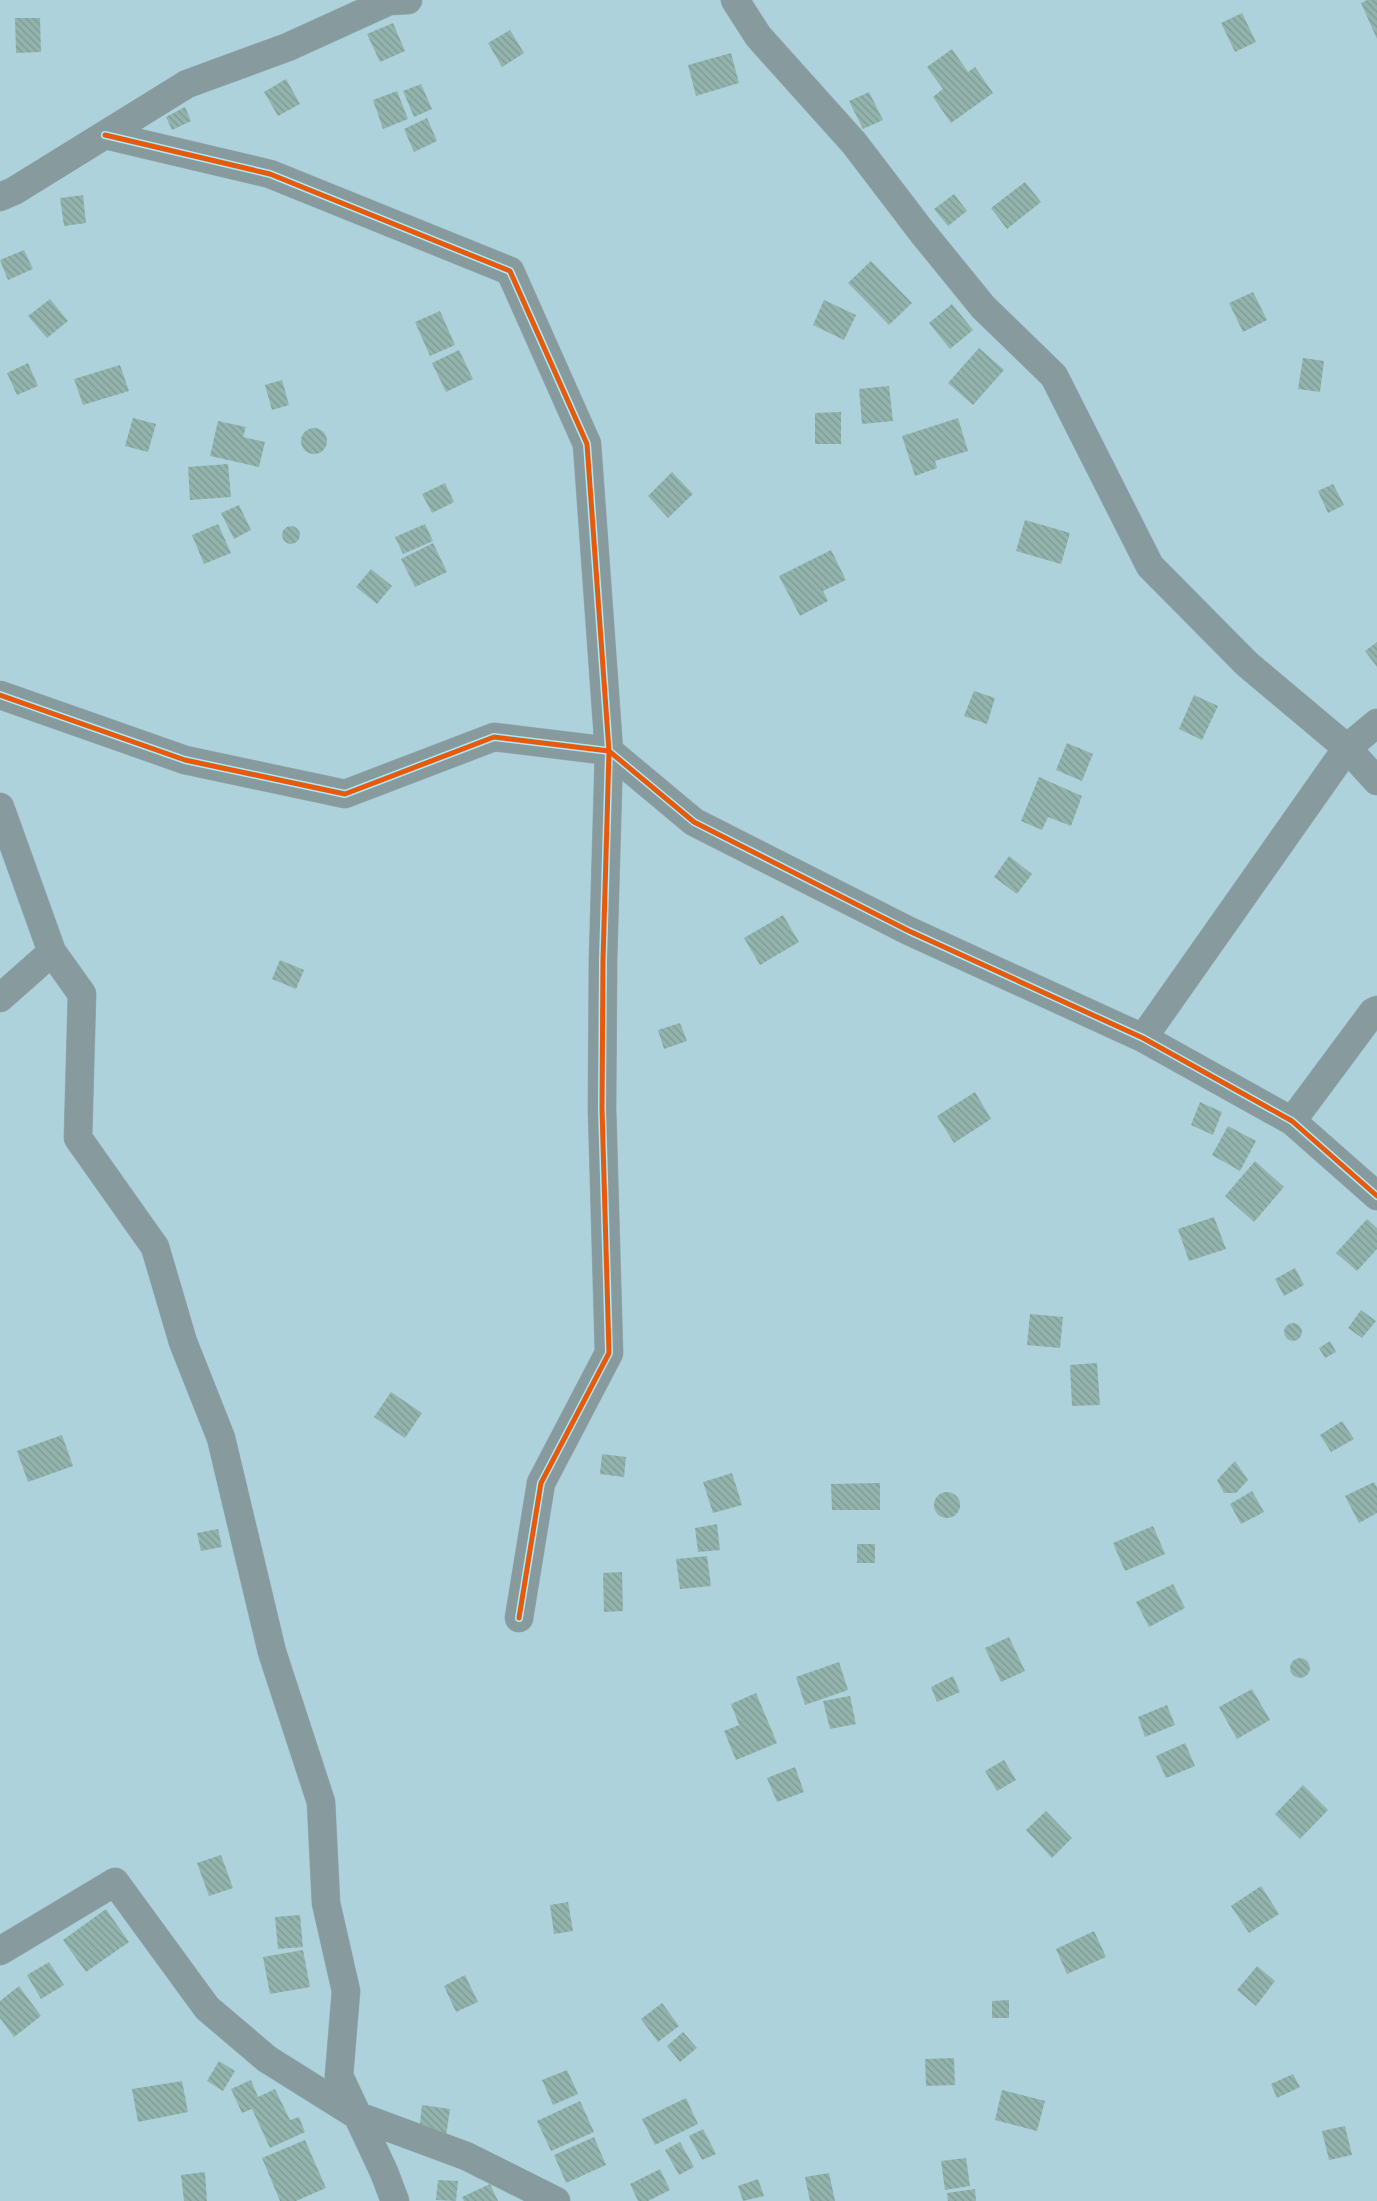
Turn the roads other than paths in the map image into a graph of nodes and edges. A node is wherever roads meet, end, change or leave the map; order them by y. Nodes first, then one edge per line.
1 (408, 0) edge
2 (735, 0) edge
3 (105, 135) junction
4 (0, 197) edge
5 (0, 695) edge
6 (1377, 723) edge
7 (1347, 748) junction
8 (609, 751) junction
9 (1377, 781) edge
10 (0, 807) edge
11 (52, 952) junction
12 (0, 998) edge
13 (1377, 1010) edge
14 (1143, 1038) junction
15 (1292, 1121) junction
16 (1377, 1196) edge
17 (520, 1618) dead end
18 (0, 1951) edge
19 (358, 2116) junction
20 (395, 2201) edge
21 (556, 2201) edge

1 - 3 street
2 - 7 street
3 - 4 street
3 - 8 street
5 - 8 street
6 - 7 street
7 - 9 street
7 - 14 street
8 - 14 street
8 - 17 street
10 - 11 street
11 - 12 street
11 - 19 street
13 - 15 street
14 - 15 street
15 - 16 street
18 - 19 street
19 - 20 street
19 - 21 street

